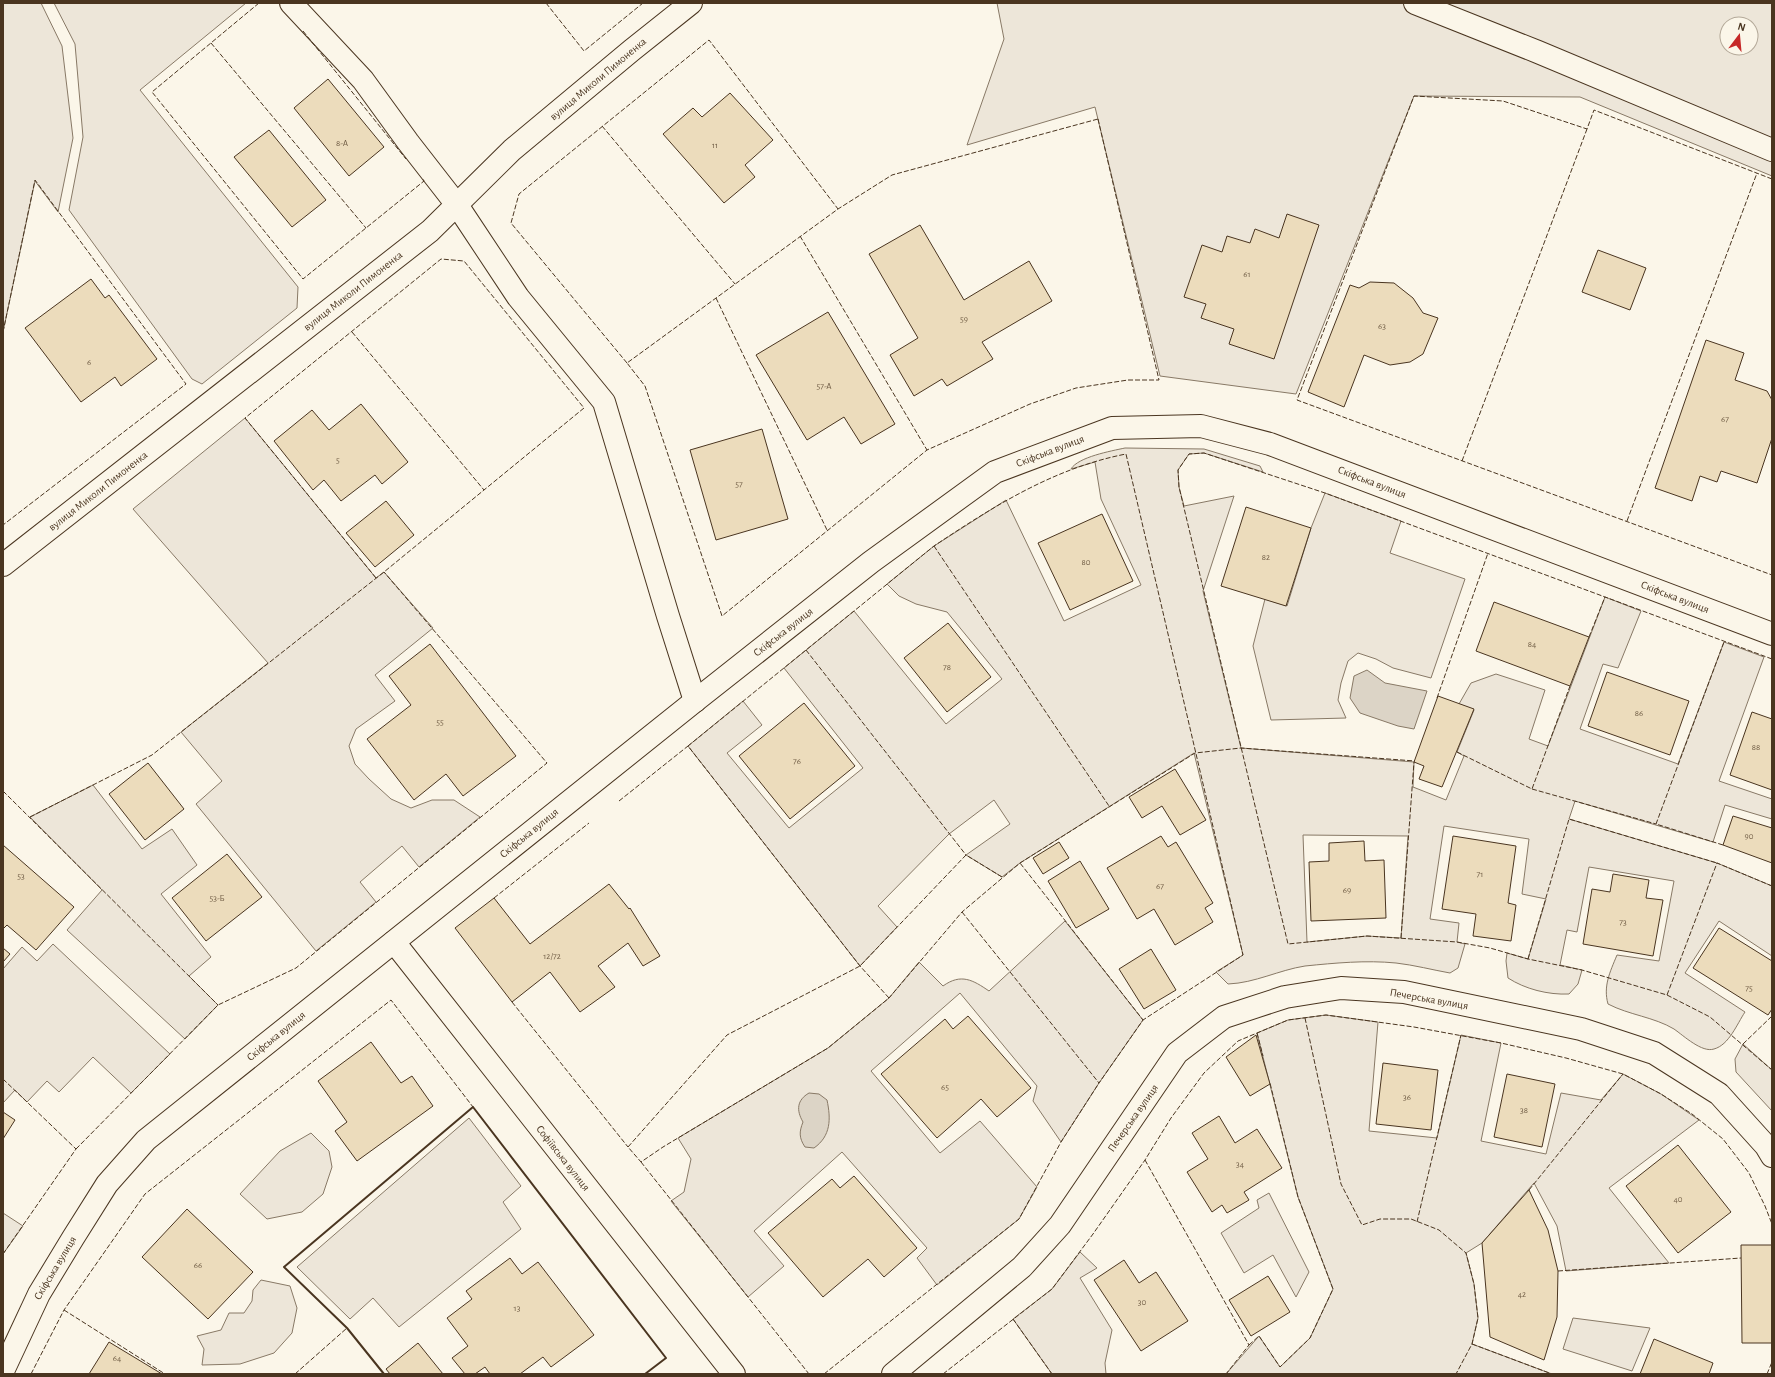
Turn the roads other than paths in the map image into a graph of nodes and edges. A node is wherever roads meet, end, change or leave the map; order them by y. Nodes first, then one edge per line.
1 (291, 3) edge
2 (692, 3) edge
3 (1415, 3) edge
4 (1772, 150) edge
5 (457, 205) junction
6 (3, 565) edge
7 (1772, 634) edge
8 (695, 701) junction
9 (394, 942) junction
10 (1772, 1156) edge
11 (3, 1371) edge
12 (734, 1374) edge
13 (893, 1374) edge

1 - 5 street
2 - 5 street, вулиця Миколи Пимоненка
3 - 4 street
5 - 6 street, вулиця Миколи Пимоненка
5 - 8 street
7 - 8 street, Скіфська вулиця
8 - 9 street, Скіфська вулиця
9 - 11 street, Скіфська вулиця
9 - 12 street, Софіївська вулиця
10 - 13 street, Печерська вулиця

